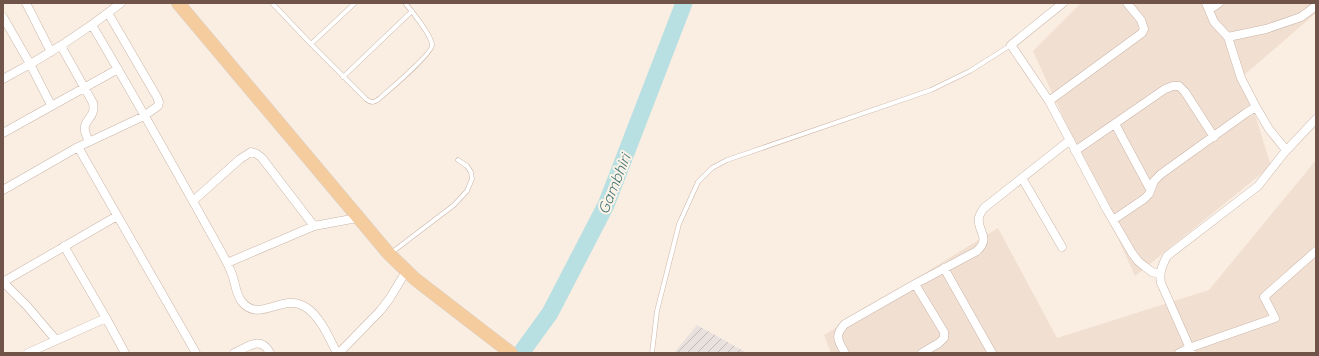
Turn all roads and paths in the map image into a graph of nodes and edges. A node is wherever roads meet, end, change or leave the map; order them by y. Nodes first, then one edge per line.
1 (26, 3) edge
2 (121, 3) edge
3 (178, 3) edge
4 (272, 3) edge
5 (355, 3) edge
6 (405, 3) edge
7 (1063, 3) edge
8 (1127, 3) edge
9 (1219, 3) edge
10 (1316, 6) edge
11 (1208, 7) edge
12 (412, 11) junction
13 (108, 14) junction
14 (3, 17) edge
15 (92, 25) junction
16 (1228, 37) junction
17 (310, 44) junction
18 (1011, 45) junction
19 (61, 46) junction
20 (51, 52) junction
21 (30, 64) junction
22 (118, 69) junction
23 (343, 77) junction
24 (3, 79) edge
25 (85, 87) junction
26 (1049, 101) junction
27 (51, 105) junction
28 (1256, 107) junction
29 (144, 116) junction
30 (1316, 119) edge
31 (1114, 124) junction
32 (3, 133) edge
33 (1214, 137) junction
34 (1070, 140) junction
35 (89, 141) junction
36 (78, 147) junction
37 (1286, 150) junction
38 (1076, 151) junction
39 (458, 160) dead end
40 (1022, 178) junction
41 (1150, 189) junction
42 (3, 190) edge
43 (193, 201) junction
44 (117, 216) junction
45 (357, 218) junction
46 (1113, 220) junction
47 (314, 226) junction
48 (64, 246) junction
49 (1062, 248) dead end
50 (386, 251) junction
51 (1315, 254) edge
52 (227, 263) junction
53 (944, 268) junction
54 (1160, 274) junction
55 (402, 278) junction
56 (3, 282) edge
57 (915, 284) junction
58 (106, 318) junction
59 (56, 340) junction
60 (1190, 350) edge
61 (28, 353) edge
62 (125, 353) edge
63 (196, 353) edge
64 (234, 353) edge
65 (270, 353) edge
66 (338, 353) edge
67 (497, 353) edge
68 (511, 353) edge
69 (652, 353) edge
70 (845, 353) edge
71 (922, 353) edge
72 (992, 353) edge
73 (1179, 353) edge

1 - 20 street
2 - 13 street
3 - 45 main road
4 - 17 lane
5 - 17 lane
6 - 12 lane
7 - 18 street
8 - 26 street
9 - 11 street
10 - 16 street
11 - 16 street
12 - 23 lane
12 - 23 lane
13 - 15 street
13 - 29 street
14 - 21 street
15 - 19 street
15 - 22 street
16 - 28 street
17 - 23 lane
18 - 26 street
18 - 69 lane
19 - 20 street
19 - 25 street
20 - 21 street
21 - 24 street
21 - 27 street
22 - 25 street
22 - 29 street
25 - 27 street
25 - 35 street
26 - 34 street
27 - 32 street
28 - 33 street
28 - 37 street
29 - 35 street
29 - 43 street
30 - 37 street
31 - 33 street
31 - 38 street
31 - 41 street
33 - 41 street
34 - 38 street
34 - 40 street
35 - 36 street
36 - 42 street
36 - 44 street
37 - 54 street
38 - 46 street
39 - 50 lane
40 - 49 street
40 - 53 street
41 - 46 street
43 - 47 street
43 - 52 street
44 - 48 street
44 - 63 street
45 - 47 street
45 - 50 main road
46 - 54 street
47 - 52 street
48 - 56 street
48 - 58 street
50 - 55 main road
50 - 68 main road
51 - 60 street
52 - 66 street
53 - 57 street
53 - 72 street
54 - 60 street
55 - 66 street
55 - 67 main road
56 - 59 street
57 - 70 street
57 - 71 street
58 - 59 street
58 - 62 street
59 - 61 street
60 - 73 street
64 - 65 street

